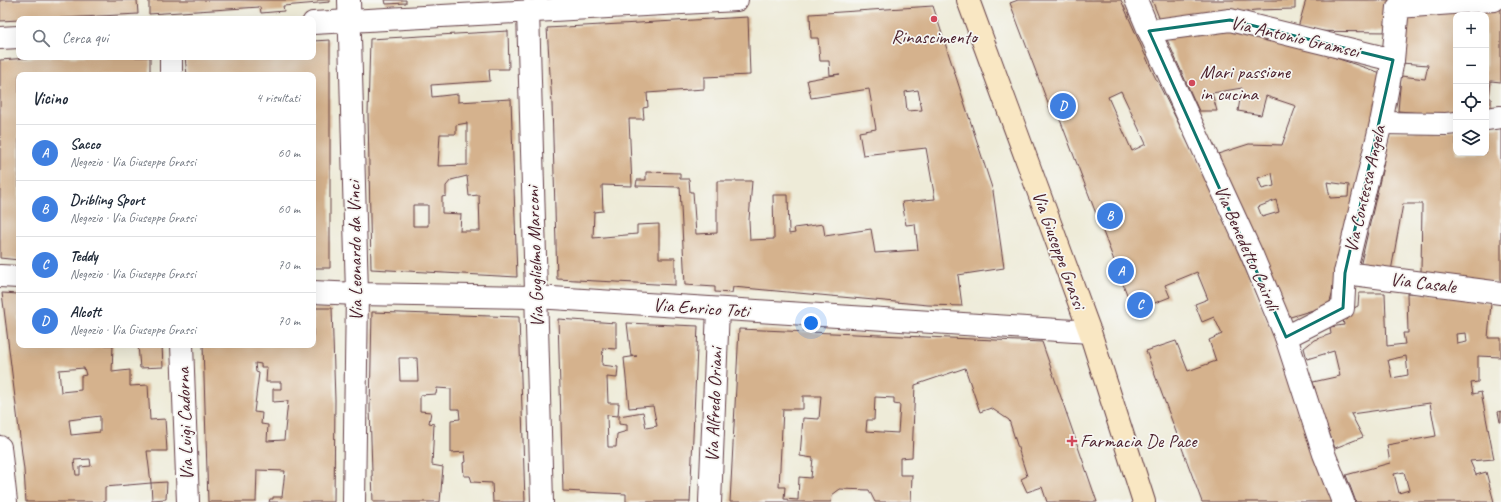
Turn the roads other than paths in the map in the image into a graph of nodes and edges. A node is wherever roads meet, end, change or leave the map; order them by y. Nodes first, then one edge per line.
1 (737, 0) edge
2 (968, 0) edge
3 (1136, 0) edge
4 (1494, 0) edge
5 (698, 1) edge
6 (349, 10) edge
7 (528, 11) junction
8 (316, 21) edge
9 (1148, 31) junction
10 (16, 37) edge
11 (0, 38) edge
12 (171, 60) edge
13 (1393, 60) junction
14 (171, 72) edge
15 (1501, 117) edge
16 (1489, 119) edge
17 (1381, 123) junction
18 (1453, 123) edge
19 (1345, 273) junction
20 (0, 276) edge
21 (16, 277) edge
22 (316, 292) edge
23 (1501, 293) edge
24 (357, 294) junction
25 (536, 297) junction
26 (718, 309) junction
27 (1090, 332) junction
28 (1286, 337) junction
29 (182, 348) edge
30 (0, 447) edge
31 (6, 502) edge
32 (188, 502) edge
33 (354, 502) edge
34 (542, 502) edge
35 (710, 502) edge
36 (1144, 502) edge
37 (1343, 502) edge

1 - 5 street
2 - 27 street, Via Giuseppe Grassi
3 - 9 street, Via Benedetto Cairoli
4 - 13 street, Via Contessa Angela
5 - 7 street
6 - 7 street
6 - 8 street
6 - 24 street, Via Leonardo da Vinci
7 - 25 street, Via Guglielmo Marconi
9 - 13 street, Via Antonio Gramsci
9 - 28 street, Via Benedetto Cairoli
10 - 11 street
12 - 14 street
13 - 17 street, Via Contessa Angela
15 - 16 street
17 - 18 street
17 - 19 street, Via Contessa Angela
19 - 23 street, Via Casale
19 - 28 street, Via Contessa Angela
20 - 21 street
22 - 24 street, Via Enrico Toti
24 - 25 street, Via Enrico Toti
24 - 33 street, Via Leonardo da Vinci
25 - 26 street, Via Enrico Toti
25 - 34 street, Via Guglielmo Marconi
26 - 27 street, Via Enrico Toti
26 - 35 street, Via Alfredo Oriani
27 - 36 street, Via Giuseppe Grassi
28 - 37 street, Via Benedetto Cairoli
29 - 32 street, Via Luigi Cadorna
30 - 31 street

